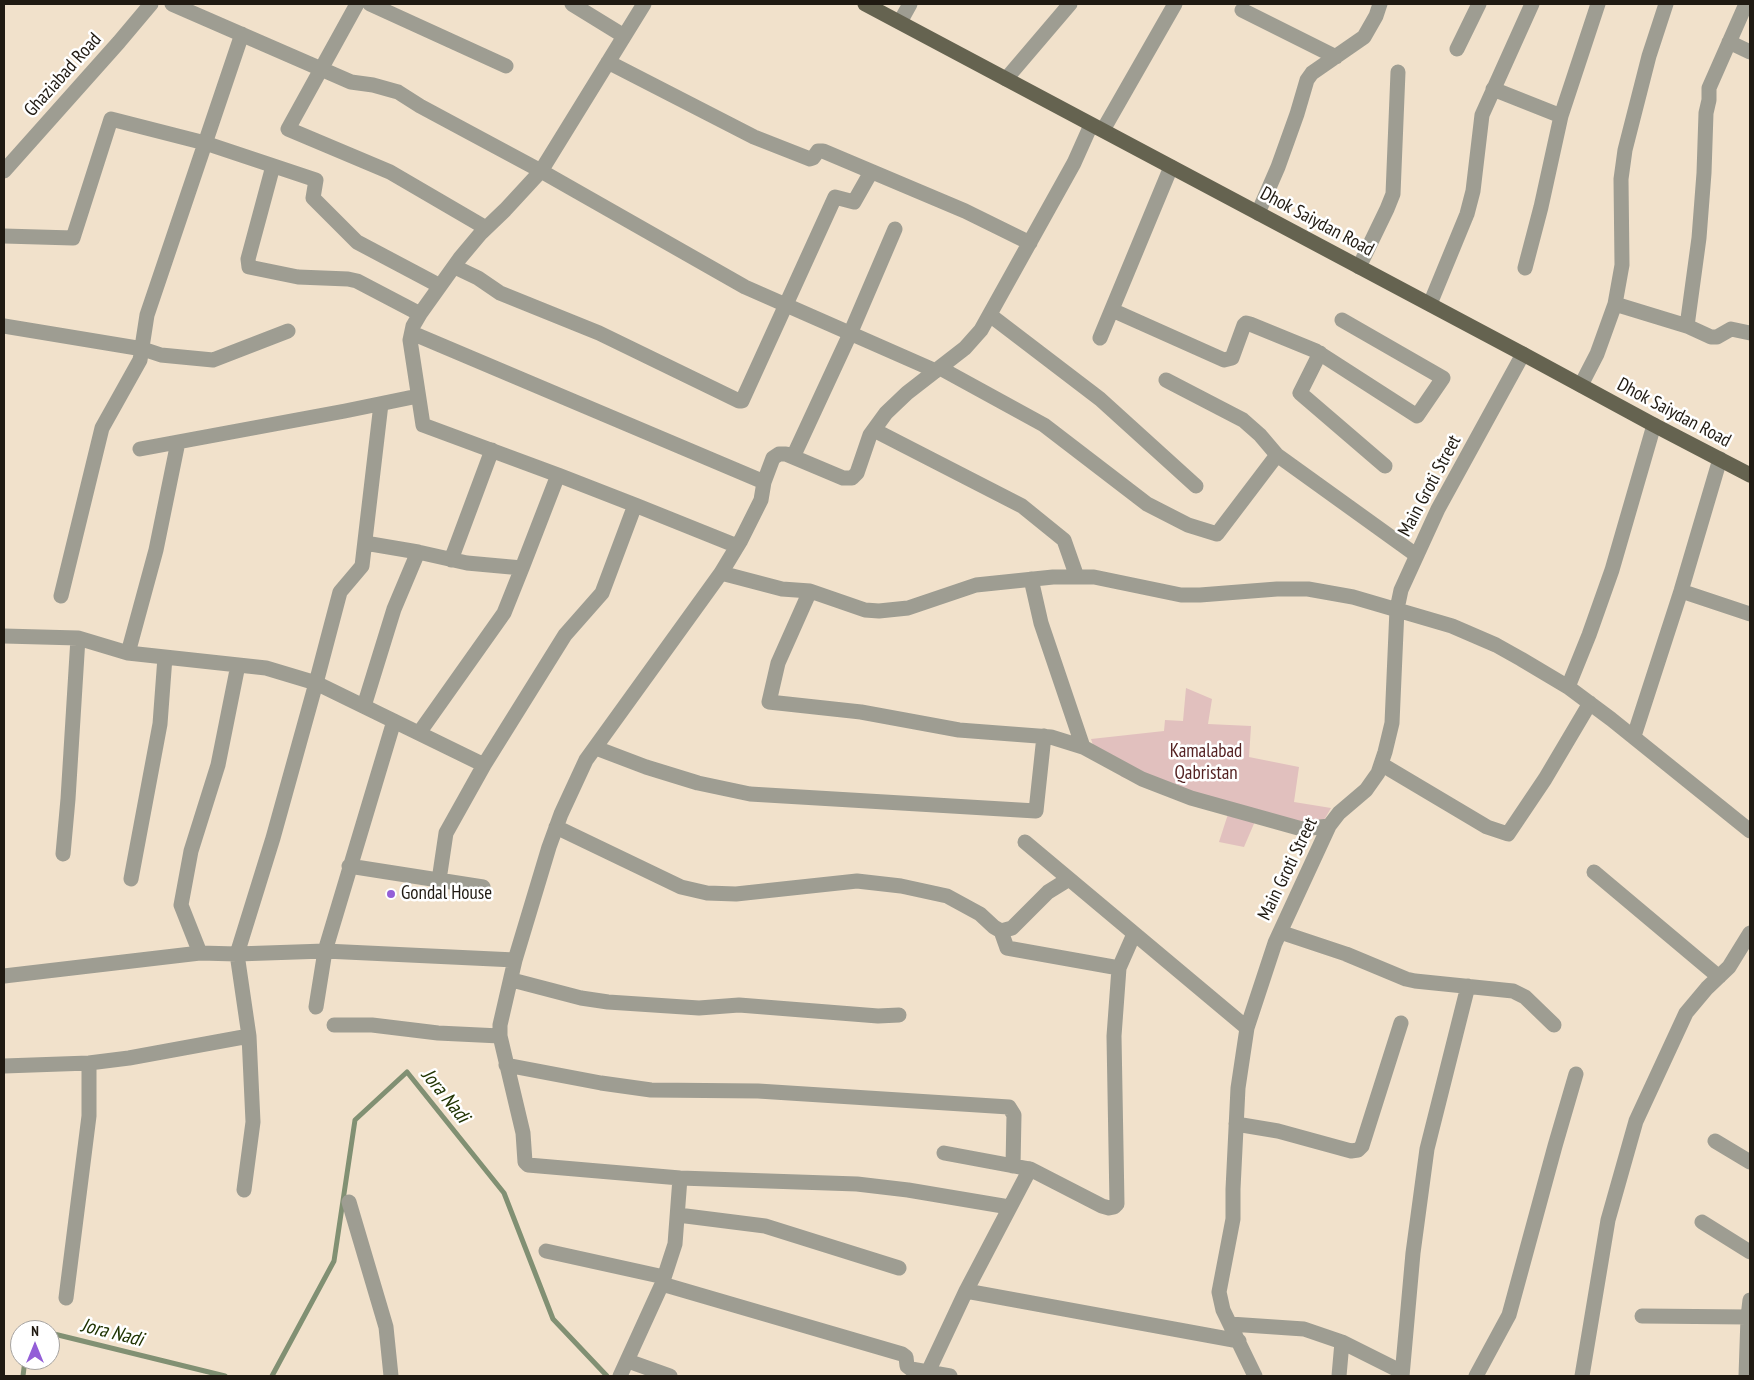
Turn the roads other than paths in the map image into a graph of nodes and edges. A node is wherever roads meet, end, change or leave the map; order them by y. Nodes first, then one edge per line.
1 (150, 4) edge
2 (172, 4) edge
3 (357, 4) edge
4 (370, 4) edge
5 (572, 4) edge
6 (644, 4) edge
7 (865, 4) edge
8 (910, 4) edge
9 (1070, 4) edge
10 (1175, 4) edge
11 (1380, 4) edge
12 (1479, 4) edge
13 (1532, 4) edge
14 (1598, 4) edge
15 (1666, 4) edge
16 (1746, 4) edge
17 (1242, 10) dead end
18 (900, 22) junction
19 (242, 34) junction
20 (624, 36) junction
21 (1729, 42) junction
22 (1457, 49) dead end
23 (1750, 52) edge
24 (1336, 57) junction
25 (608, 62) junction
26 (506, 66) dead end
27 (320, 68) junction
28 (1398, 72) dead end
29 (1006, 79) junction
30 (1493, 89) junction
31 (1561, 116) junction
32 (1097, 128) junction
33 (205, 144) junction
34 (273, 166) junction
35 (1171, 167) junction
36 (4, 171) edge
37 (541, 171) junction
38 (871, 172) junction
39 (1258, 213) junction
40 (486, 228) junction
41 (895, 229) dead end
42 (4, 236) edge
43 (1030, 243) junction
44 (454, 267) junction
45 (1359, 267) junction
46 (1525, 268) dead end
47 (440, 286) junction
48 (1430, 304) junction
49 (1615, 304) junction
50 (787, 306) junction
51 (1112, 310) junction
52 (420, 314) junction
53 (990, 315) junction
54 (1342, 320) dead end
55 (4, 326) edge
56 (1687, 326) junction
57 (288, 332) dead end
58 (412, 333) junction
59 (1750, 333) edge
60 (850, 334) junction
61 (1100, 338) dead end
62 (143, 349) junction
63 (1320, 353) junction
64 (1523, 354) junction
65 (938, 370) junction
66 (1166, 380) dead end
67 (1581, 385) junction
68 (418, 396) junction
69 (381, 404) junction
70 (1654, 426) junction
71 (874, 430) junction
72 (178, 442) junction
73 (140, 449) dead end
74 (492, 450) junction
75 (1277, 455) junction
76 (793, 456) junction
77 (1720, 459) junction
78 (1385, 466) dead end
79 (558, 475) junction
80 (1750, 475) edge
81 (764, 482) junction
82 (1196, 486) dead end
83 (634, 505) junction
84 (364, 543) junction
85 (737, 546) junction
86 (418, 552) junction
87 (1416, 555) junction
88 (451, 560) junction
89 (522, 568) junction
90 (721, 573) junction
91 (1077, 577) junction
92 (1031, 579) junction
93 (810, 591) junction
94 (1681, 591) junction
95 (61, 596) dead end
96 (1397, 609) junction
97 (1750, 614) edge
98 (4, 636) edge
99 (78, 638) junction
100 (128, 653) junction
101 (165, 657) junction
102 (238, 665) junction
103 (316, 683) junction
104 (1568, 687) junction
105 (1590, 703) junction
106 (364, 706) junction
107 (394, 721) junction
108 (419, 733) junction
109 (1044, 736) junction
110 (1634, 736) junction
111 (1083, 747) junction
112 (596, 748) junction
113 (1381, 764) junction
114 (484, 765) junction
115 (1329, 826) junction
116 (556, 827) junction
117 (1750, 831) edge
118 (1025, 842) dead end
119 (63, 854) dead end
120 (349, 866) junction
121 (1594, 872) dead end
122 (131, 879) dead end
123 (1069, 879) junction
124 (439, 880) junction
125 (483, 886) dead end
126 (1001, 931) junction
127 (1280, 932) junction
128 (1750, 933) edge
129 (1134, 934) junction
130 (324, 951) junction
131 (200, 953) junction
132 (237, 954) junction
133 (515, 960) junction
134 (1119, 968) junction
135 (4, 976) edge
136 (1719, 977) junction
137 (512, 980) junction
138 (1468, 986) junction
139 (316, 1007) dead end
140 (899, 1015) dead end
141 (1401, 1023) dead end
142 (334, 1025) dead end
143 (1554, 1025) dead end
144 (1247, 1028) junction
145 (249, 1036) junction
146 (500, 1036) junction
147 (89, 1063) junction
148 (506, 1065) junction
149 (4, 1066) edge
150 (1576, 1074) dead end
151 (1236, 1124) junction
152 (1715, 1141) dead end
153 (944, 1153) dead end
154 (1750, 1162) edge
155 (1013, 1166) junction
156 (1030, 1169) junction
157 (680, 1178) junction
158 (244, 1190) dead end
159 (349, 1202) dead end
160 (1009, 1207) junction
161 (678, 1215) junction
162 (1702, 1222) dead end
163 (546, 1251) dead end
164 (1750, 1252) edge
165 (899, 1268) dead end
166 (663, 1280) junction
167 (966, 1291) junction
168 (66, 1298) dead end
169 (1750, 1300) edge
170 (1642, 1316) dead end
171 (1748, 1317) junction
172 (1230, 1324) junction
173 (1239, 1341) junction
174 (1342, 1342) junction
175 (628, 1362) junction
176 (928, 1372) junction
177 (910, 1373) edge
178 (1402, 1374) edge
179 (391, 1376) edge
180 (620, 1376) edge
181 (670, 1376) edge
182 (950, 1376) edge
183 (1255, 1376) edge
184 (1339, 1376) edge
185 (1476, 1376) edge
186 (1582, 1376) edge
187 (1746, 1376) edge

1 - 36 street, Ghaziabad Road
2 - 19 street
3 - 27 street
4 - 26 street
5 - 20 street
6 - 20 street
7 - 18 main road, Dhok Saiydan Road
8 - 18 street
9 - 29 street
10 - 32 street
11 - 24 street
12 - 22 street
13 - 30 street
14 - 31 street
15 - 49 street
16 - 21 street
17 - 24 street
18 - 29 main road, Dhok Saiydan Road
19 - 27 street
19 - 33 street
20 - 25 street
21 - 23 street
21 - 56 street
24 - 39 street
25 - 37 street
25 - 38 street
27 - 37 street
27 - 40 street
28 - 45 street
29 - 32 main road, Dhok Saiydan Road
30 - 31 street
30 - 48 street
31 - 46 street
32 - 35 main road, Dhok Saiydan Road
32 - 43 street
33 - 34 street
33 - 42 street
33 - 62 street
34 - 47 street
34 - 52 street
35 - 39 main road, Dhok Saiydan Road
35 - 51 street
37 - 40 street
37 - 50 street
38 - 43 street
38 - 50 street
39 - 45 main road, Dhok Saiydan Road
40 - 44 street
41 - 60 street
43 - 53 street
44 - 47 street
44 - 50 street
45 - 48 main road, Dhok Saiydan Road
47 - 52 street
48 - 64 main road, Dhok Saiydan Road
49 - 56 street
49 - 67 street
50 - 60 street
51 - 61 street
51 - 63 street
52 - 58 street
53 - 65 street
53 - 82 street
54 - 63 street
55 - 62 street
56 - 59 street
57 - 62 street
58 - 68 street
58 - 81 street
60 - 65 street
60 - 76 street
62 - 95 street
63 - 78 street
64 - 67 main road, Dhok Saiydan Road
64 - 87 street, Main Groti Street
65 - 71 street
65 - 75 street
66 - 75 street
67 - 70 main road, Dhok Saiydan Road
68 - 69 street
68 - 74 street
69 - 72 street
69 - 84 street
70 - 77 main road, Dhok Saiydan Road
70 - 104 street
71 - 76 street
71 - 91 street
72 - 73 street
72 - 100 street
74 - 79 street
74 - 88 street
75 - 87 street
76 - 81 street
77 - 80 main road, Dhok Saiydan Road
77 - 94 street
79 - 83 street
79 - 89 street
81 - 85 street
83 - 85 street
83 - 114 street
84 - 86 street
84 - 103 street
85 - 90 street
86 - 88 street
86 - 106 street
87 - 96 street, Main Groti Street
88 - 89 street
89 - 108 street
90 - 93 street
90 - 112 street
91 - 92 street
91 - 96 street
92 - 93 street
92 - 111 street
93 - 109 street
94 - 97 street
94 - 110 street
96 - 104 street
96 - 113 street, Main Groti Street
98 - 99 street
99 - 100 street
99 - 119 street
100 - 101 street
101 - 102 street
101 - 122 street
102 - 103 street
102 - 131 street
103 - 106 street
103 - 132 street
104 - 105 street
105 - 110 street
105 - 113 street
106 - 107 street
107 - 108 street
107 - 120 street
108 - 114 street
109 - 111 street
109 - 112 street
110 - 117 street
111 - 115 street
112 - 116 street
113 - 115 street, Main Groti Street
114 - 124 street
115 - 127 street, Main Groti Street
116 - 126 street
116 - 133 street
118 - 123 street
120 - 124 street
120 - 130 street
121 - 136 street
123 - 126 street
123 - 129 street
124 - 125 street
126 - 134 street
127 - 138 street
127 - 144 street, Main Groti Street
128 - 136 street
129 - 134 street
129 - 144 street
130 - 132 street
130 - 133 street
130 - 139 street
131 - 132 street
131 - 135 street
132 - 145 street
133 - 137 street
134 - 156 street
136 - 186 street
137 - 140 street
137 - 146 street
138 - 143 street
138 - 178 street
141 - 151 street
142 - 146 street
144 - 151 street, Main Groti Street
145 - 147 street
145 - 158 street
146 - 148 street
147 - 149 street
147 - 168 street
148 - 155 street
148 - 157 street
150 - 185 street
151 - 172 street, Main Groti Street
152 - 154 street
153 - 155 street
155 - 156 street
156 - 160 street
157 - 160 street
157 - 161 street
159 - 179 street
160 - 167 street
161 - 165 street
161 - 166 street
162 - 164 street
163 - 166 street
166 - 175 street
166 - 177 street
167 - 173 street
167 - 176 street
169 - 171 street
170 - 171 street
171 - 187 street
172 - 173 street, Main Groti Street
172 - 174 street
173 - 183 street, Main Groti Street
174 - 178 street
174 - 184 street
175 - 180 street
175 - 181 street
176 - 177 street
176 - 182 street

